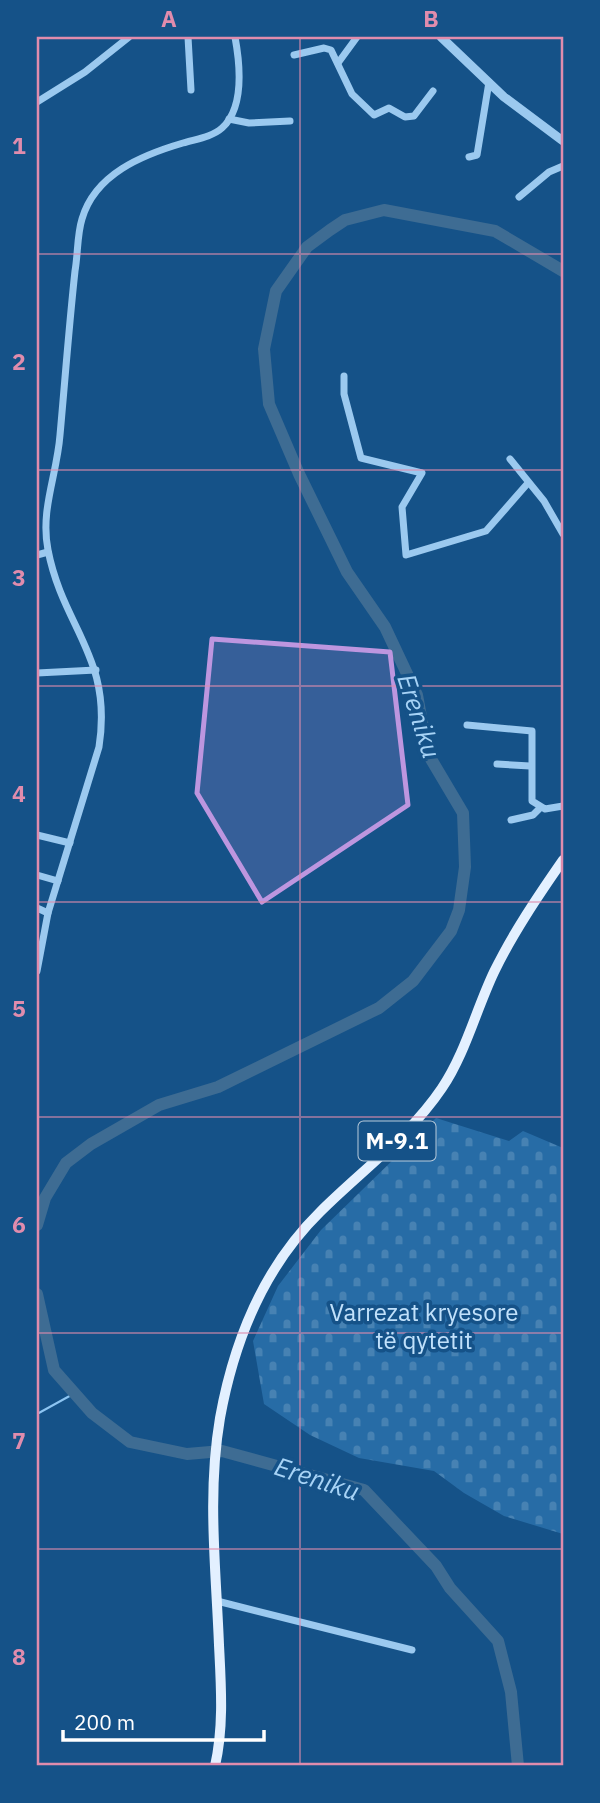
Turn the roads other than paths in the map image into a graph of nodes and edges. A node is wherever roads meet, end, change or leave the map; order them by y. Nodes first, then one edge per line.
1 (129, 37) edge
2 (188, 37) edge
3 (235, 37) edge
4 (356, 37) edge
5 (441, 37) edge
6 (294, 55) dead end
7 (338, 63) junction
8 (489, 82) junction
9 (191, 90) dead end
10 (433, 91) dead end
11 (37, 102) edge
12 (229, 119) junction
13 (290, 121) dead end
14 (563, 141) edge
15 (469, 157) dead end
16 (563, 166) edge
17 (519, 197) dead end
18 (344, 376) dead end
19 (510, 459) dead end
20 (528, 483) junction
21 (563, 534) edge
22 (48, 551) junction
23 (37, 555) edge
24 (96, 670) junction
25 (37, 673) edge
26 (467, 725) dead end
27 (497, 764) dead end
28 (530, 766) junction
29 (563, 806) edge
30 (540, 808) junction
31 (511, 820) dead end
32 (37, 835) edge
33 (70, 843) junction
34 (563, 860) edge
35 (37, 874) edge
36 (58, 881) junction
37 (37, 908) edge
38 (48, 913) junction
39 (37, 971) edge
40 (217, 1601) junction
41 (412, 1650) dead end
42 (215, 1766) edge

1 - 11 street
2 - 9 street
3 - 12 street
4 - 7 street
5 - 8 street
6 - 7 street
7 - 10 street
8 - 14 street
8 - 15 street
12 - 13 street
12 - 22 street
16 - 17 street
18 - 20 street
19 - 20 street
20 - 21 street
22 - 23 street
22 - 24 street
24 - 25 street
24 - 33 street
26 - 28 street
27 - 28 street
28 - 30 street
29 - 30 street
30 - 31 street
32 - 33 street
33 - 36 street
34 - 40 main road, M-9.1
35 - 36 street
36 - 38 street
37 - 38 street
38 - 39 street
40 - 41 street
40 - 42 main road, M-9.1

